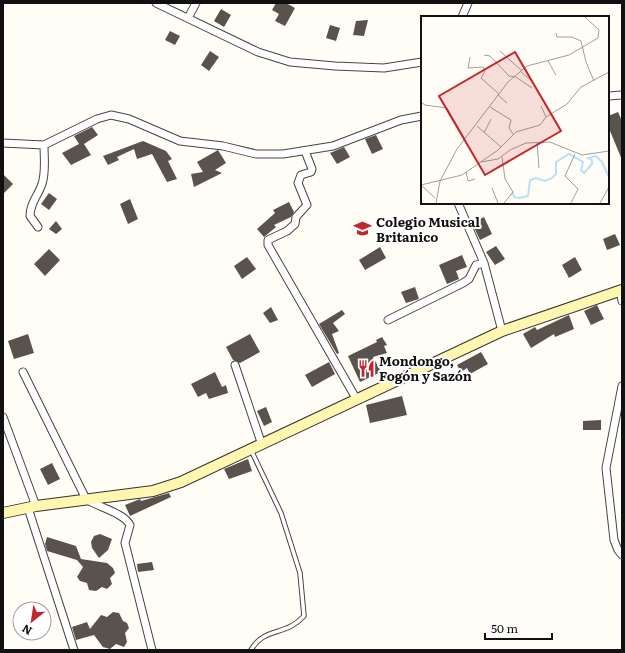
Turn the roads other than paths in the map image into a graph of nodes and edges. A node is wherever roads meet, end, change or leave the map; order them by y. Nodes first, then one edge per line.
1 (156, 3) edge
2 (196, 3) edge
3 (468, 3) edge
4 (462, 16) edge
5 (188, 18) junction
6 (421, 62) edge
7 (622, 94) edge
8 (609, 96) edge
9 (421, 116) edge
10 (3, 143) edge
11 (44, 145) junction
12 (305, 151) junction
13 (458, 204) edge
14 (38, 227) dead end
15 (484, 263) junction
16 (621, 290) edge
17 (622, 301) edge
18 (388, 320) dead end
19 (502, 332) junction
20 (234, 365) dead end
21 (23, 372) dead end
22 (622, 386) edge
23 (357, 400) junction
24 (3, 417) edge
25 (262, 445) junction
26 (251, 450) junction
27 (86, 499) junction
28 (32, 507) junction
29 (3, 513) edge
30 (622, 555) edge
31 (74, 650) edge
32 (152, 650) edge
33 (251, 650) edge

1 - 5 street
2 - 5 street
3 - 4 street
5 - 6 street
7 - 8 street
9 - 12 street
10 - 11 street
11 - 12 street
11 - 14 street
12 - 23 street
13 - 15 street
15 - 18 street
15 - 19 street
16 - 17 street
16 - 19 street
19 - 23 street
20 - 25 street
21 - 27 street
22 - 30 street
23 - 25 street
24 - 28 street
25 - 26 street
26 - 27 street
26 - 33 lane
27 - 28 street
27 - 32 street
28 - 29 street
28 - 31 street

